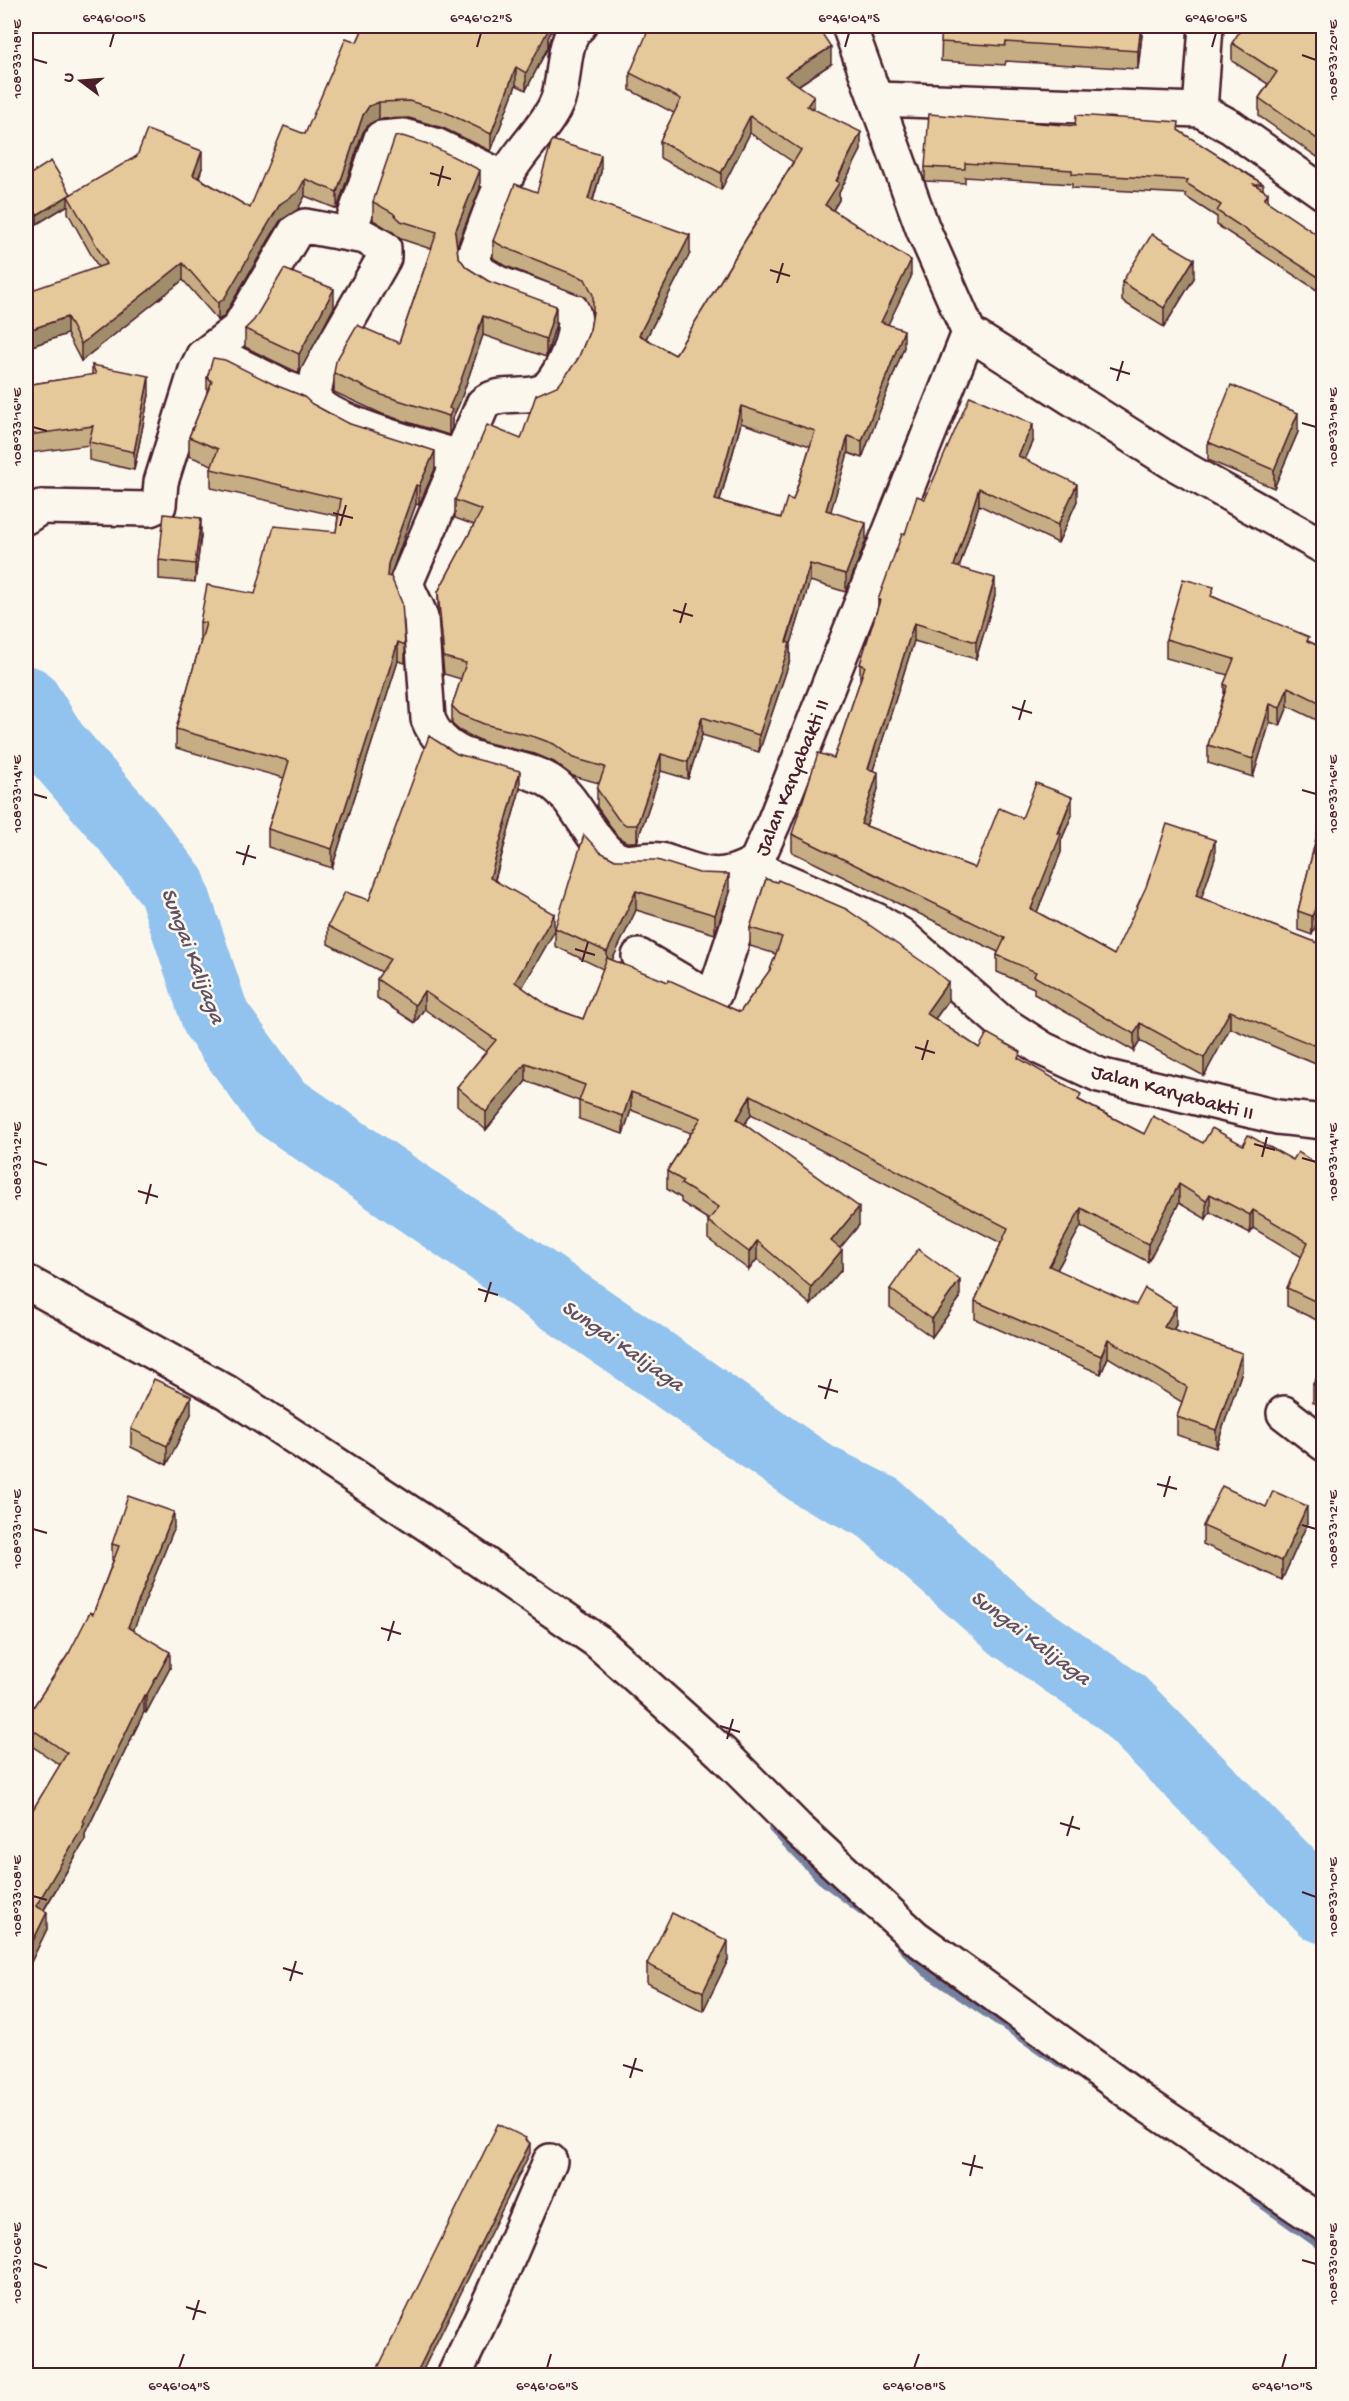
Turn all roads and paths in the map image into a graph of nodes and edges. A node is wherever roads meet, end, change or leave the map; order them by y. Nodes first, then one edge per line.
1 (579, 26) edge
2 (849, 26) edge
3 (1206, 26) edge
4 (876, 99) junction
5 (1200, 110) junction
6 (506, 179) junction
7 (1323, 193) edge
8 (349, 233) junction
9 (969, 333) junction
10 (203, 356) junction
11 (312, 398) junction
12 (467, 446) junction
13 (26, 517) edge
14 (1323, 547) edge
15 (756, 864) junction
16 (639, 956) dead end
17 (1323, 1122) edge
18 (26, 1282) edge
19 (1284, 1413) dead end
20 (1323, 1444) edge
21 (550, 2162) dead end
22 (1323, 2224) edge
23 (454, 2376) edge

1 - 6 street
2 - 4 street
3 - 5 street
4 - 5 street
4 - 9 street
5 - 7 street
6 - 8 street
6 - 12 street
8 - 10 street
8 - 11 street
9 - 14 street
9 - 15 street, Jalan Karyabakti II
10 - 11 street
10 - 13 street
11 - 12 street
12 - 15 street
15 - 16 street
15 - 17 street, Jalan Karyabakti II
18 - 22 street
19 - 20 street
21 - 23 street

